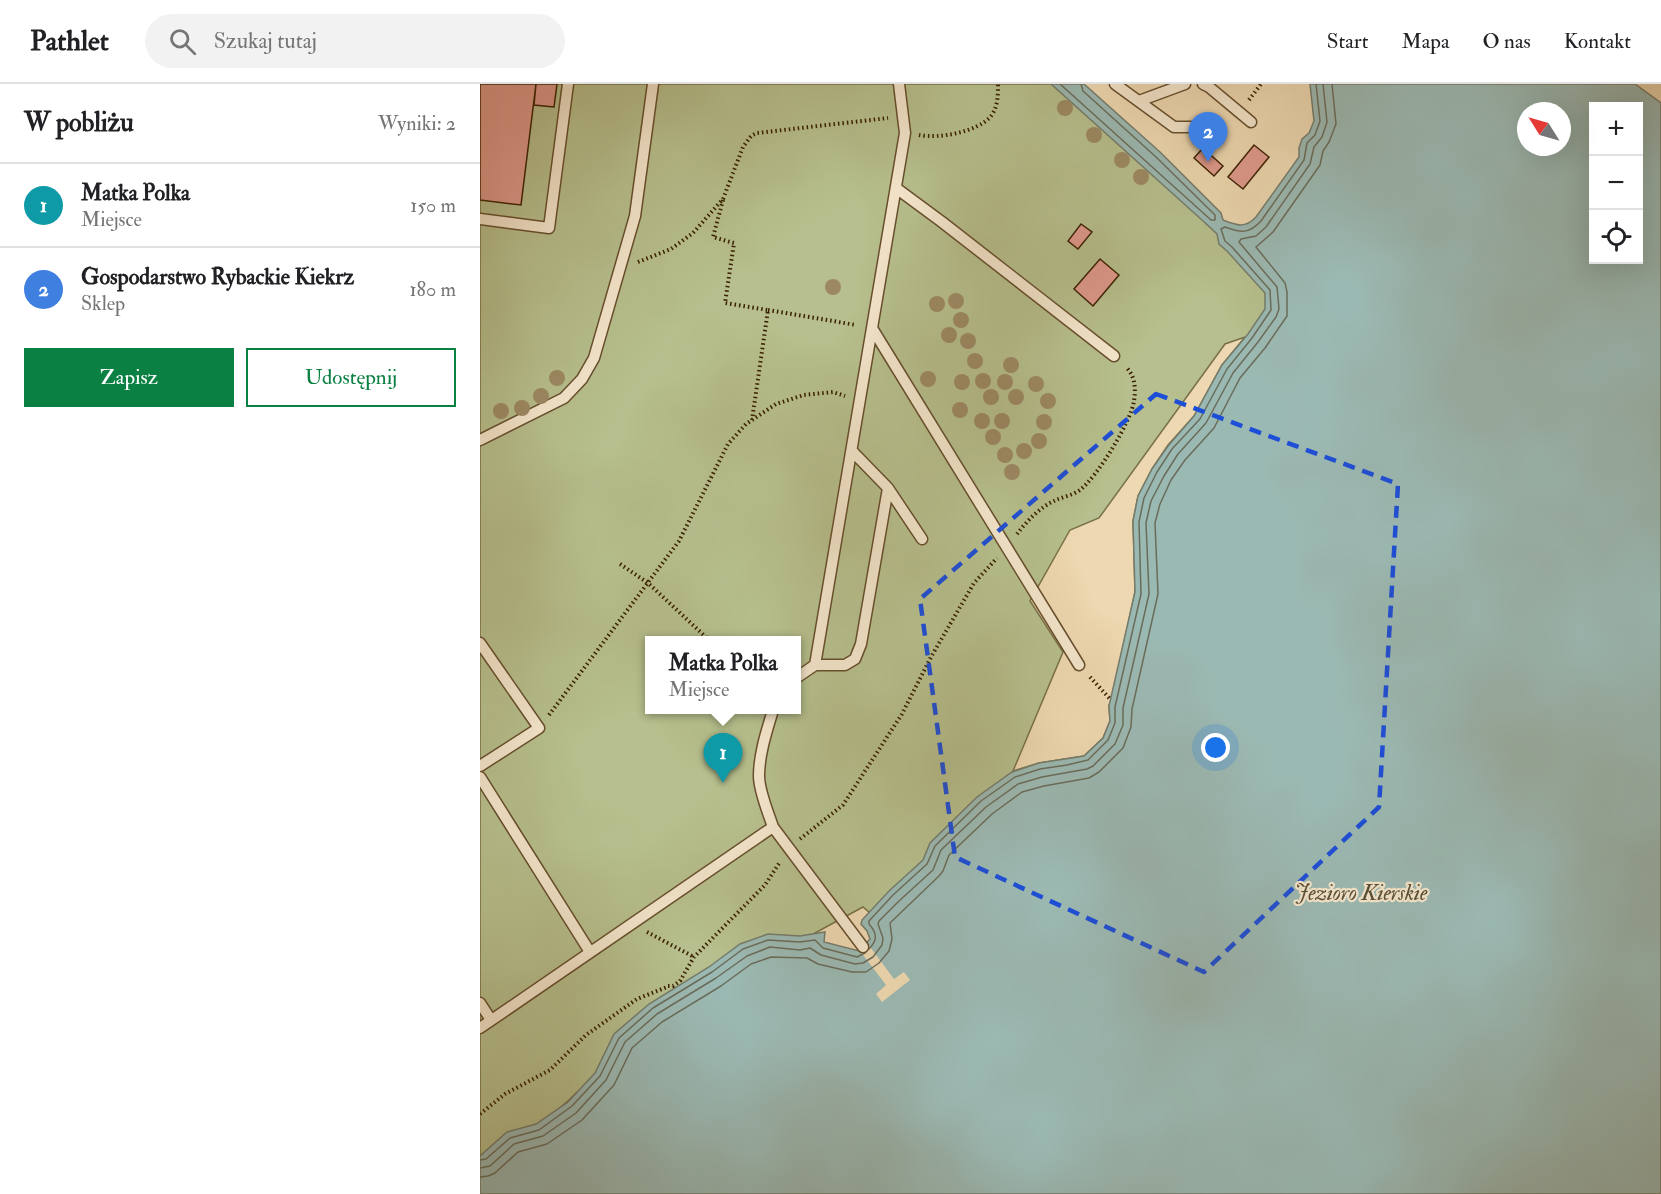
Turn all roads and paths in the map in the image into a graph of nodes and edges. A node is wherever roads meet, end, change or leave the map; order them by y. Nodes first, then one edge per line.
1 (568, 84) edge
2 (653, 84) edge
3 (899, 84) edge
4 (998, 84) edge
5 (1115, 84) edge
6 (1185, 84) edge
7 (1203, 84) edge
8 (1138, 101) junction
9 (904, 116) junction
10 (1251, 122) dead end
11 (1191, 127) dead end
12 (905, 133) junction
13 (896, 188) junction
14 (723, 199) junction
15 (480, 219) edge
16 (620, 268) junction
17 (768, 310) junction
18 (872, 328) junction
19 (1114, 356) joint
20 (860, 401) junction
21 (752, 420) junction
22 (480, 440) edge
23 (852, 451) junction
24 (888, 488) junction
25 (922, 539) dead end
26 (1007, 547) junction
27 (620, 564) dead end
28 (648, 584) junction
29 (705, 636) edge
30 (480, 644) edge
31 (815, 665) junction
32 (1079, 665) joint
33 (801, 675) edge
34 (1111, 700) dead end
35 (772, 714) edge
36 (539, 728) junction
37 (480, 766) edge
38 (480, 777) edge
39 (774, 827) junction
40 (789, 848) junction
41 (631, 924) junction
42 (863, 947) dead end
43 (590, 952) junction
44 (694, 957) junction
45 (480, 1003) edge
46 (491, 1020) junction
47 (480, 1028) edge
48 (480, 1114) edge

1 - 15 lane
2 - 16 lane
3 - 9 lane
4 - 12 path
5 - 8 lane
6 - 8 lane
7 - 10 lane
8 - 11 lane
9 - 12 lane
9 - 14 path
12 - 13 lane
13 - 18 lane
13 - 19 lane
14 - 16 path
14 - 17 path
16 - 22 lane
17 - 18 path
17 - 21 path
18 - 20 lane
18 - 26 lane
19 - 26 path
20 - 21 path
20 - 23 lane
21 - 28 path
23 - 24 lane
23 - 31 lane
24 - 25 lane
24 - 31 lane
26 - 32 lane
26 - 40 path
27 - 28 path
28 - 29 path
28 - 36 path
30 - 36 lane
31 - 33 lane
32 - 34 path
35 - 39 lane
36 - 37 lane
38 - 43 lane
39 - 40 lane
39 - 41 lane
40 - 42 lane
40 - 44 path
41 - 43 lane
41 - 44 path
43 - 46 lane
44 - 48 path
45 - 46 lane
46 - 47 lane

